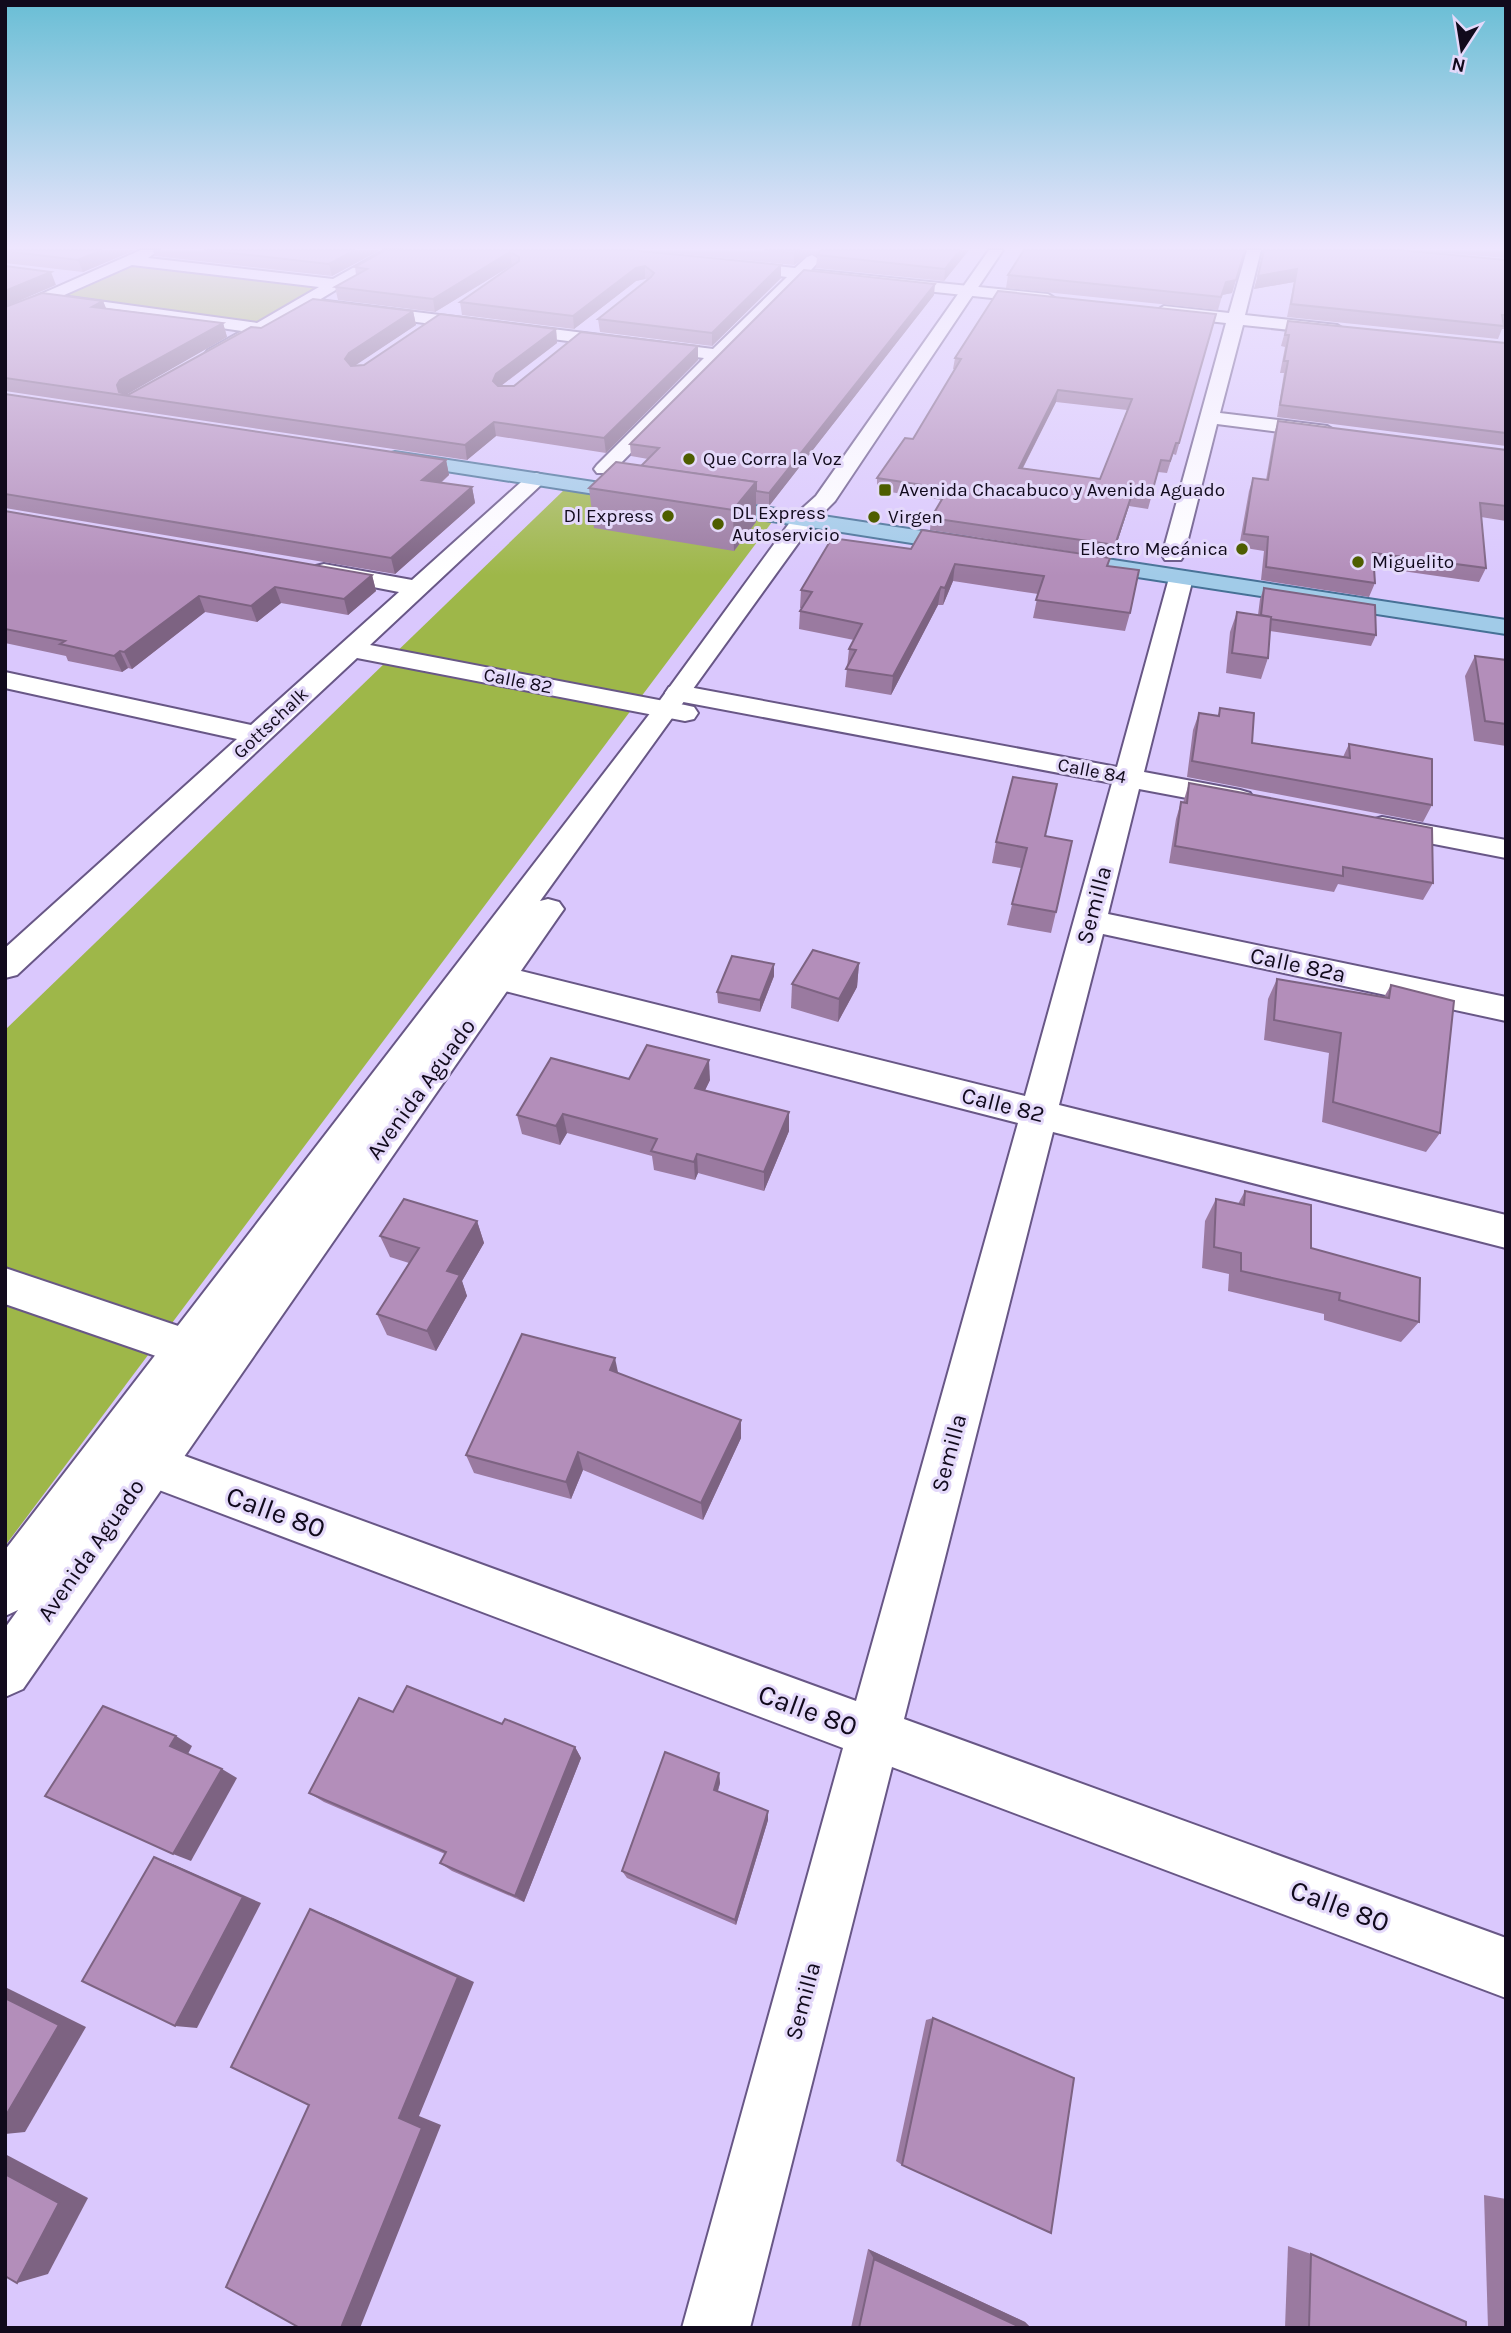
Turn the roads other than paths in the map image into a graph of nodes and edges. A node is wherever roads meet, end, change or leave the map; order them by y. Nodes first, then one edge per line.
1 (207, 359) edge
2 (714, 359) edge
3 (923, 359) edge
4 (1225, 359) edge
5 (203, 361) edge
6 (1210, 417) junction
7 (1345, 434) edge
8 (604, 470) junction
9 (645, 475) edge
10 (536, 479) junction
11 (700, 484) edge
12 (657, 497) edge
13 (684, 501) edge
14 (825, 512) junction
15 (989, 548) edge
16 (1071, 561) edge
17 (1178, 561) junction
18 (308, 568) edge
19 (418, 587) junction
20 (1506, 627) edge
21 (351, 649) junction
22 (5, 680) edge
23 (682, 703) junction
24 (258, 735) junction
25 (1128, 778) junction
26 (1263, 803) edge
27 (1357, 821) edge
28 (1506, 849) edge
29 (1090, 920) junction
30 (5, 967) edge
31 (501, 978) junction
32 (1506, 1009) edge
33 (1040, 1114) junction
34 (1506, 1232) edge
35 (5, 1286) edge
36 (187, 1349) junction
37 (226, 1361) junction
38 (130, 1458) junction
39 (5, 1591) edge
40 (5, 1671) edge
41 (874, 1734) junction
42 (1506, 1968) edge
43 (716, 2328) edge

1 - 5 street
2 - 8 street
3 - 14 street, Avenida Aguado
4 - 6 street, Semilla
6 - 7 street
6 - 17 street, Semilla
8 - 9 main road
8 - 10 main road
10 - 12 main road
10 - 19 street, Gottschalk
11 - 14 main road
13 - 14 main road
14 - 15 main road
14 - 23 street, Avenida Aguado
16 - 17 main road
17 - 20 main road
17 - 25 street, Semilla
18 - 19 street
19 - 21 street, Gottschalk
21 - 23 street, Calle 82
21 - 24 street, Gottschalk
22 - 24 street
23 - 25 street, Calle 84
23 - 31 street, Avenida Aguado
23 - 36 street, Avenida Aguado
24 - 30 street, Gottschalk
25 - 26 street, Calle 84
25 - 29 street, Semilla
27 - 28 street
29 - 32 street, Calle 82a
29 - 33 street, Semilla
31 - 33 street, Calle 82
31 - 37 street, Avenida Aguado
33 - 34 street, Calle 82
33 - 41 street, Semilla
35 - 36 street
36 - 37 street
36 - 38 street, Avenida Aguado
37 - 38 street, Avenida Aguado
38 - 39 street, Avenida Aguado
38 - 40 street, Avenida Aguado
38 - 41 street, Calle 80
41 - 42 street, Calle 80
41 - 43 street, Semilla

